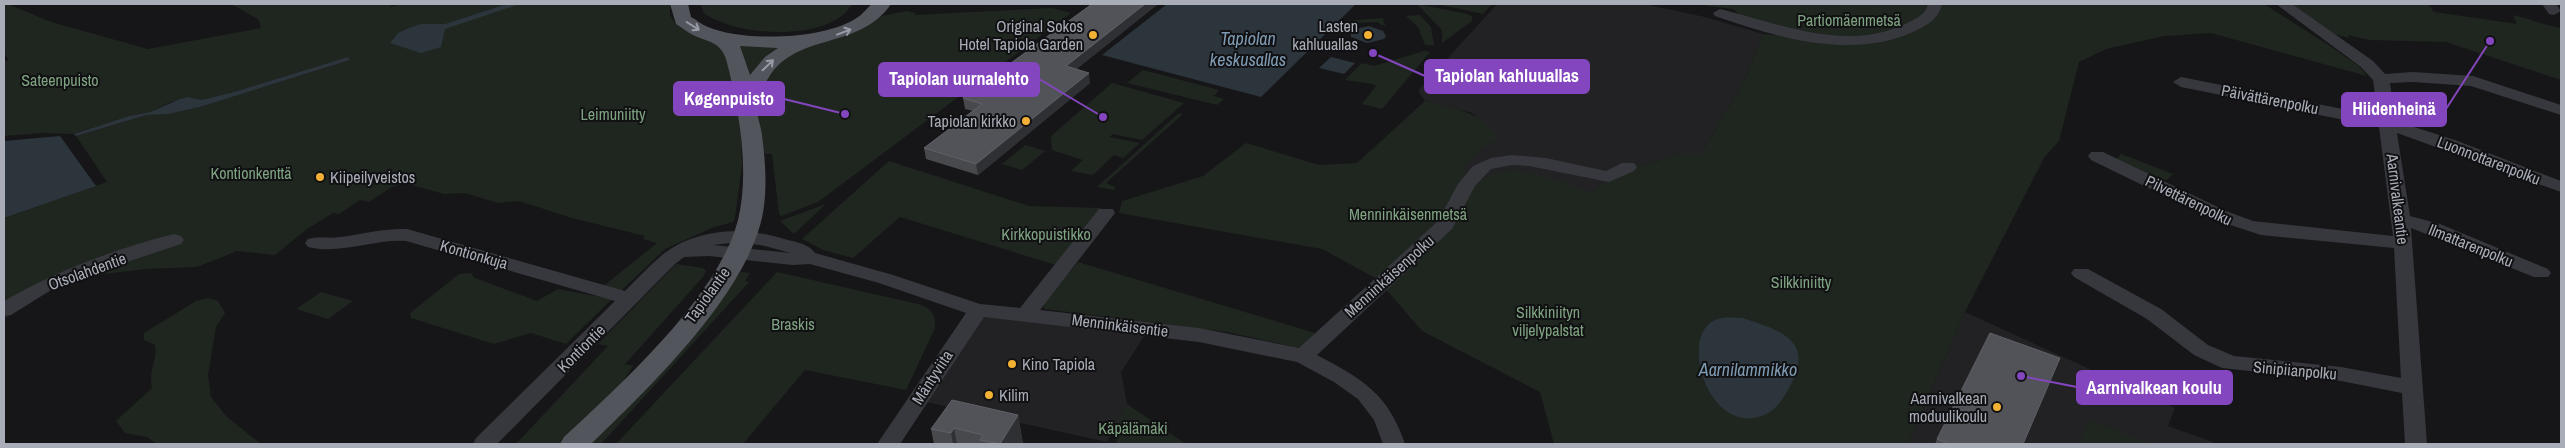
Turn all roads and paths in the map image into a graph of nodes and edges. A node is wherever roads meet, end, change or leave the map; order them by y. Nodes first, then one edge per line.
1 (679, 4) edge
2 (882, 4) edge
3 (1935, 4) edge
4 (2283, 4) edge
5 (1720, 12) dead end
6 (719, 38) junction
7 (812, 40) junction
8 (2381, 79) junction
9 (2181, 82) dead end
10 (746, 108) junction
11 (2561, 110) edge
12 (2388, 124) junction
13 (2097, 156) dead end
14 (1628, 167) dead end
15 (2561, 187) edge
16 (1106, 213) dead end
17 (2401, 219) junction
18 (174, 240) dead end
19 (315, 243) dead end
20 (2404, 243) junction
21 (740, 244) junction
22 (2081, 273) dead end
23 (2541, 273) dead end
24 (631, 299) junction
25 (4, 310) edge
26 (978, 310) junction
27 (1026, 314) junction
28 (1303, 356) junction
29 (2414, 388) junction
30 (484, 444) edge
31 (574, 444) edge
32 (888, 444) edge
33 (1394, 444) edge
34 (2416, 444) edge

1 -> 6 main road
7 -> 2 main road
3 - 5 street
4 - 8 street
6 - 7 main road
6 - 10 main road, Tapiolantie
10 -> 7 main road
8 - 11 street
8 - 12 street, Aarnivalkeantie
9 - 12 street, Päivättärenpolku
10 - 21 main road, Tapiolantie
12 - 15 street, Luonnottarenpolku
12 - 17 street, Aarnivalkeantie
13 - 20 street, Pilvettärenpolku
14 - 28 street, Menninkäisenpolku
16 - 27 street
17 - 20 street, Aarnivalkeantie
17 - 23 street, Ilmattarenpolku
18 - 25 street, Otsolahdentie
19 - 24 street, Kontionkuja
20 - 29 street, Aarnivalkeantie
21 - 24 street, Kontiontie
21 - 26 street, Menninkäisentie
21 - 31 main road, Tapiolantie
22 - 29 street, Sinipiianpolku
24 - 30 street, Kontiontie
26 - 27 street, Menninkäisentie
26 - 32 street, Mäntyviita
27 - 28 street, Menninkäisentie
28 - 33 street, Menninkäisentie
29 - 34 street, Aarnivalkeantie

